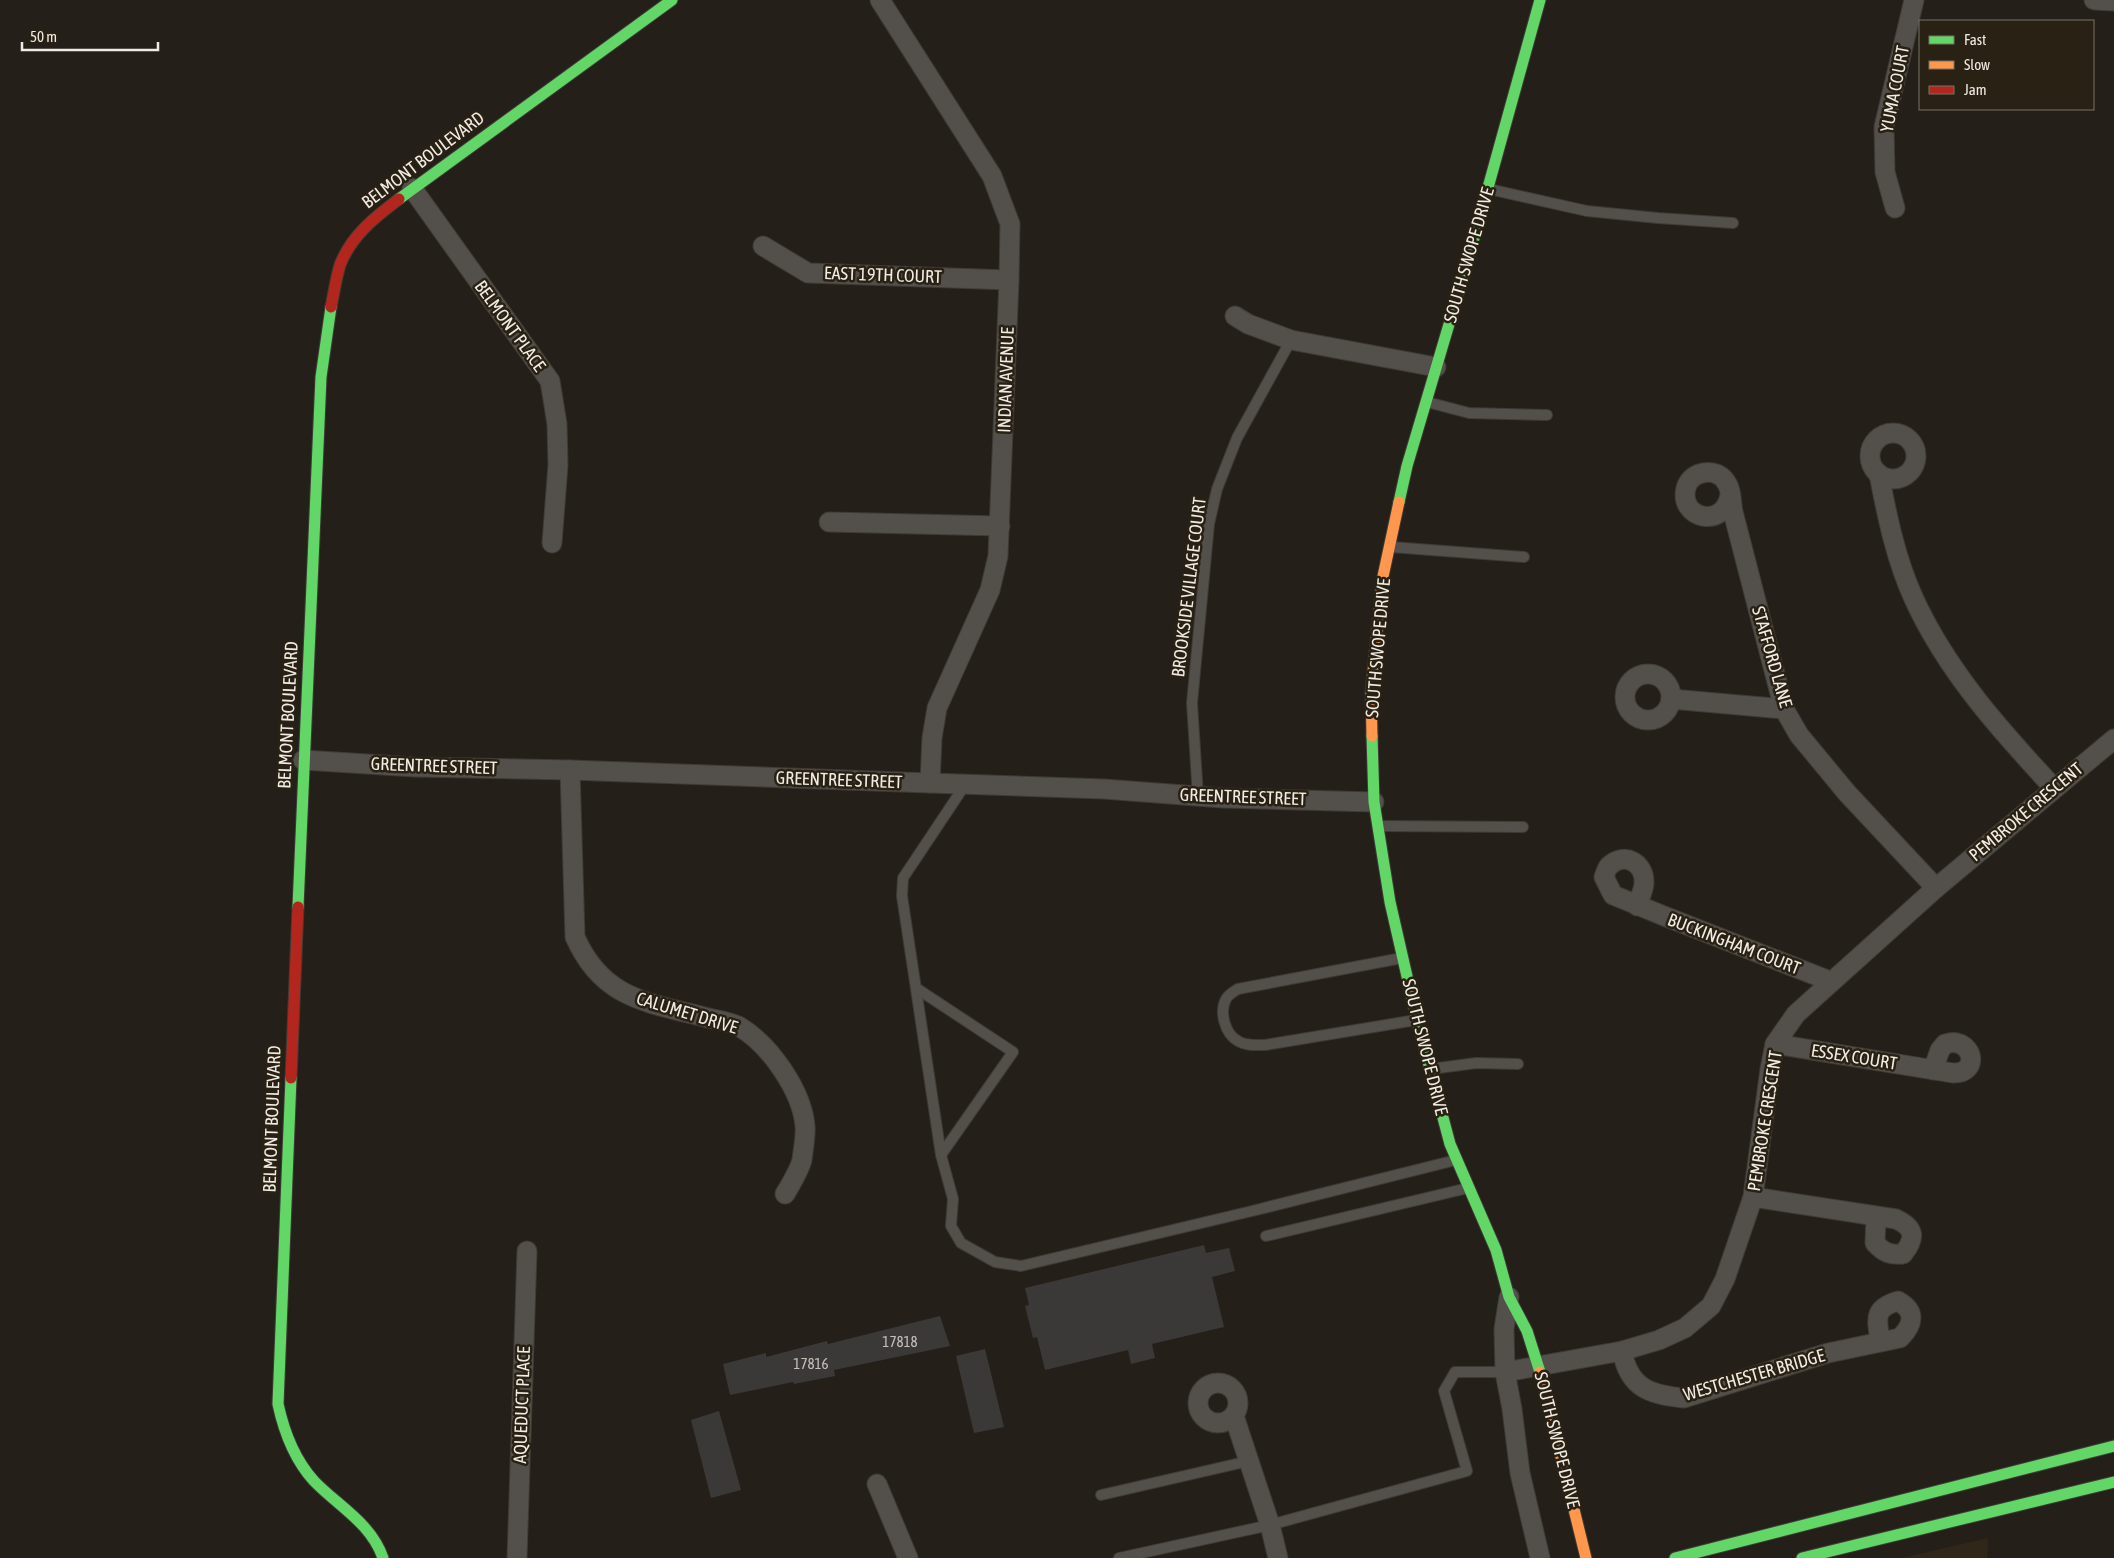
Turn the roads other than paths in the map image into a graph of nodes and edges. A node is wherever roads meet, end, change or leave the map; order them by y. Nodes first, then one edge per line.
1 (672, 0) edge
2 (880, 0) edge
3 (1540, 0) edge
4 (1914, 0) edge
5 (2094, 0) edge
6 (2114, 1) edge
7 (412, 188) junction
8 (1488, 189) junction
9 (1895, 208) dead end
10 (1733, 223) dead end
11 (764, 246) dead end
12 (1009, 280) junction
13 (1235, 316) dead end
14 (1291, 340) junction
15 (1436, 367) junction
16 (1426, 402) junction
17 (1547, 416) dead end
18 (1879, 474) dead end
19 (1730, 494) dead end
20 (829, 522) dead end
21 (1000, 526) junction
22 (552, 543) dead end
23 (1390, 547) junction
24 (1524, 557) dead end
25 (1671, 699) dead end
26 (1784, 709) junction
27 (2114, 739) edge
28 (303, 760) junction
29 (570, 770) junction
30 (930, 783) junction
31 (965, 785) junction
32 (2054, 788) junction
33 (1198, 796) junction
34 (1374, 802) junction
35 (1378, 826) junction
36 (1523, 827) dead end
37 (1936, 888) junction
38 (1637, 906) dead end
39 (1403, 958) junction
40 (1830, 981) junction
41 (916, 988) junction
42 (1417, 1020) junction
43 (1775, 1044) junction
44 (1518, 1064) dead end
45 (1430, 1069) junction
46 (1933, 1070) dead end
47 (941, 1155) junction
48 (1457, 1160) junction
49 (1469, 1188) junction
50 (786, 1194) dead end
51 (1753, 1197) junction
52 (1876, 1216) dead end
53 (1266, 1236) dead end
54 (527, 1252) dead end
55 (1510, 1297) junction
56 (1880, 1342) dead end
57 (1622, 1351) junction
58 (1539, 1367) junction
59 (1505, 1372) junction
60 (1234, 1416) dead end
61 (2114, 1446) edge
62 (1249, 1461) junction
63 (2114, 1482) edge
64 (877, 1484) dead end
65 (1101, 1495) dead end
66 (1270, 1525) junction
67 (383, 1558) edge
68 (517, 1558) edge
69 (908, 1558) edge
70 (1119, 1558) edge
71 (1278, 1558) edge
72 (1540, 1558) edge
73 (1586, 1558) edge
74 (1675, 1558) edge
75 (1802, 1558) edge

1 - 7 street, BELMONT BOULEVARD
2 - 12 street, INDIAN AVENUE
3 - 8 street, SOUTH SWOPE DRIVE
4 - 9 street, YUMA COURT
5 - 6 street
7 - 22 street, BELMONT PLACE
7 - 28 street, BELMONT BOULEVARD
8 - 10 lane
8 - 15 street, SOUTH SWOPE DRIVE
11 - 12 street, EAST 19TH COURT
12 - 21 street, INDIAN AVENUE
13 - 14 street
14 - 15 street
14 - 33 lane, BROOKSIDE VILLAGE COURT
15 - 16 street, SOUTH SWOPE DRIVE
16 - 17 lane
16 - 23 street, SOUTH SWOPE DRIVE
18 - 32 street
19 - 26 street, STAFFORD LANE
20 - 21 street
21 - 30 street, INDIAN AVENUE
23 - 24 lane
23 - 34 street, SOUTH SWOPE DRIVE
25 - 26 street
26 - 37 street, STAFFORD LANE
27 - 32 street, PEMBROKE CRESCENT
28 - 29 street, GREENTREE STREET
28 - 67 street, BELMONT BOULEVARD
29 - 30 street, GREENTREE STREET
29 - 50 street, CALUMET DRIVE
30 - 31 street, GREENTREE STREET
31 - 33 street, GREENTREE STREET
31 - 41 lane
32 - 37 street, PEMBROKE CRESCENT
33 - 34 street, GREENTREE STREET
34 - 35 street, SOUTH SWOPE DRIVE
35 - 36 lane
35 - 39 street, SOUTH SWOPE DRIVE
37 - 40 street, PEMBROKE CRESCENT
38 - 40 street, BUCKINGHAM COURT
39 - 42 street, SOUTH SWOPE DRIVE
39 - 42 lane
40 - 43 street, PEMBROKE CRESCENT
41 - 47 lane
41 - 47 lane
42 - 45 street, SOUTH SWOPE DRIVE
43 - 46 street, ESSEX COURT
43 - 51 street, PEMBROKE CRESCENT
44 - 45 lane
45 - 48 street, SOUTH SWOPE DRIVE
47 - 48 lane
48 - 49 street, SOUTH SWOPE DRIVE
49 - 53 lane
49 - 55 street, SOUTH SWOPE DRIVE
51 - 52 street
51 - 57 street, PEMBROKE CRESCENT
54 - 68 street, AQUEDUCT PLACE
55 - 58 street, SOUTH SWOPE DRIVE
55 - 59 street, SOUTH SWOPE DRIVE
56 - 57 street, WESTCHESTER BRIDGE
57 - 58 street, PEMBROKE CRESCENT
58 - 59 street, PEMBROKE CRESCENT
58 - 73 street, SOUTH SWOPE DRIVE
59 - 66 lane
59 - 72 street, SOUTH SWOPE DRIVE
60 - 62 street
61 - 74 street
62 - 65 lane
62 - 66 street
63 - 75 street
64 - 69 street
66 - 70 lane
66 - 71 street

